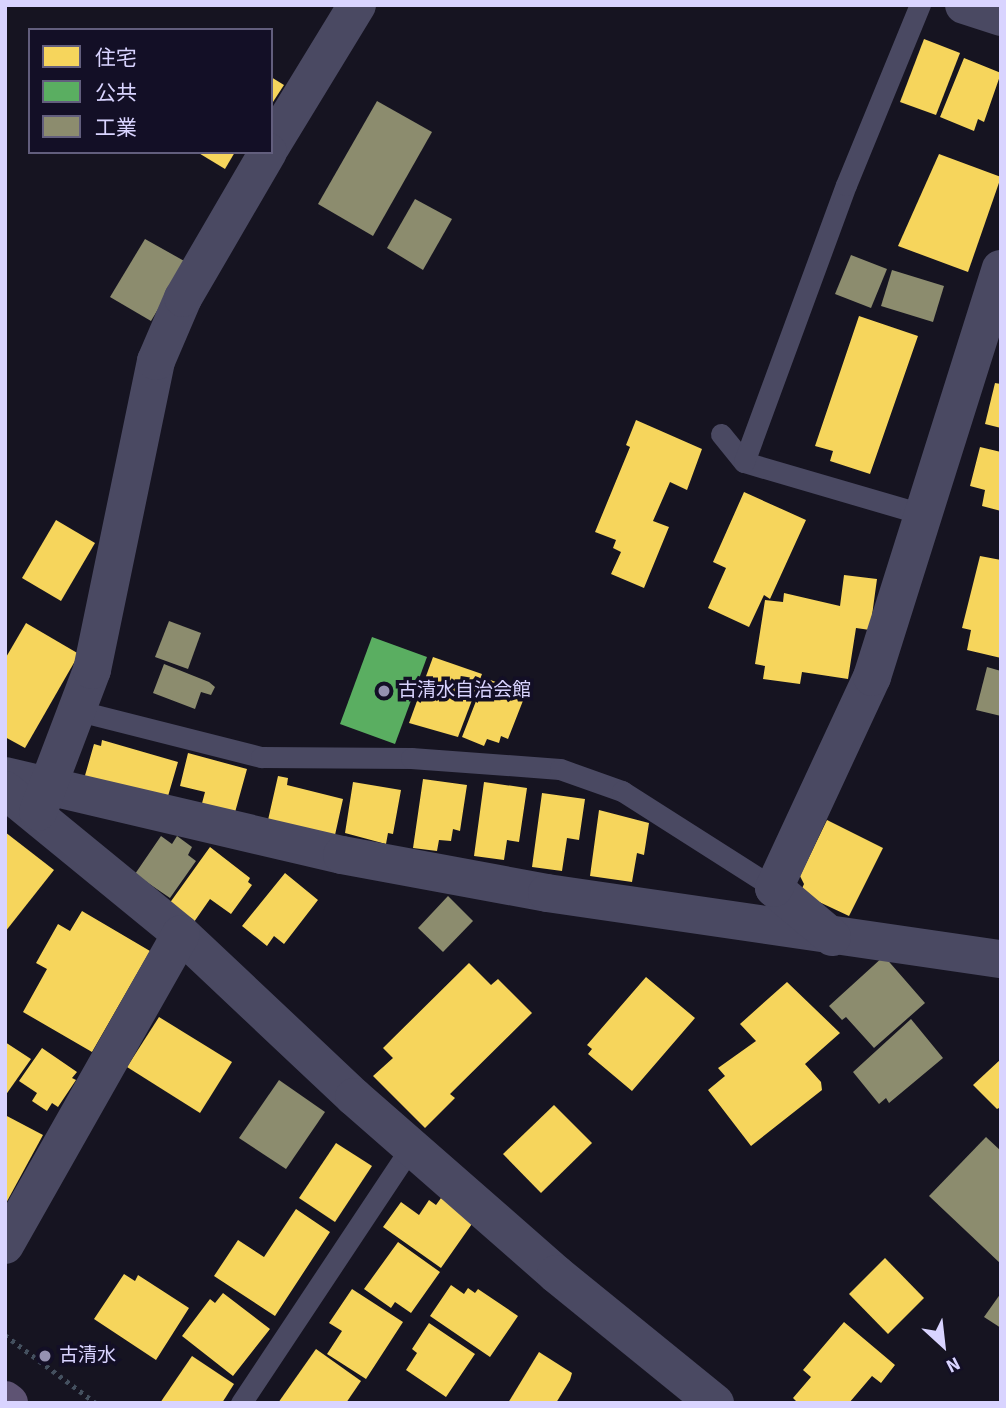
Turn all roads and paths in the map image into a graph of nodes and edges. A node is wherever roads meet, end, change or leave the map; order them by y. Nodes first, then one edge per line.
1 (357, 5) edge
2 (920, 5) edge
3 (964, 5) edge
4 (1001, 17) edge
5 (273, 143) edge
6 (267, 154) edge
7 (1001, 269) edge
8 (721, 434) dead end
9 (744, 462) junction
10 (922, 514) junction
11 (79, 711) junction
12 (5, 776) edge
13 (5, 790) edge
14 (43, 801) junction
15 (774, 888) junction
16 (181, 934) junction
17 (834, 938) junction
18 (1001, 959) edge
19 (411, 1147) junction
20 (5, 1245) edge
21 (5, 1335) edge
22 (96, 1403) edge
23 (241, 1403) edge
24 (715, 1403) edge

1 - 5 street
2 - 9 lane
3 - 4 street
6 - 11 street
7 - 10 street
8 - 9 lane
9 - 10 lane
10 - 15 street
11 - 14 street
11 - 15 lane
12 - 14 street
13 - 14 street
14 - 16 street
14 - 17 street
15 - 17 street
16 - 19 street
16 - 20 street
17 - 18 street
19 - 23 lane
19 - 24 street
21 - 22 path

